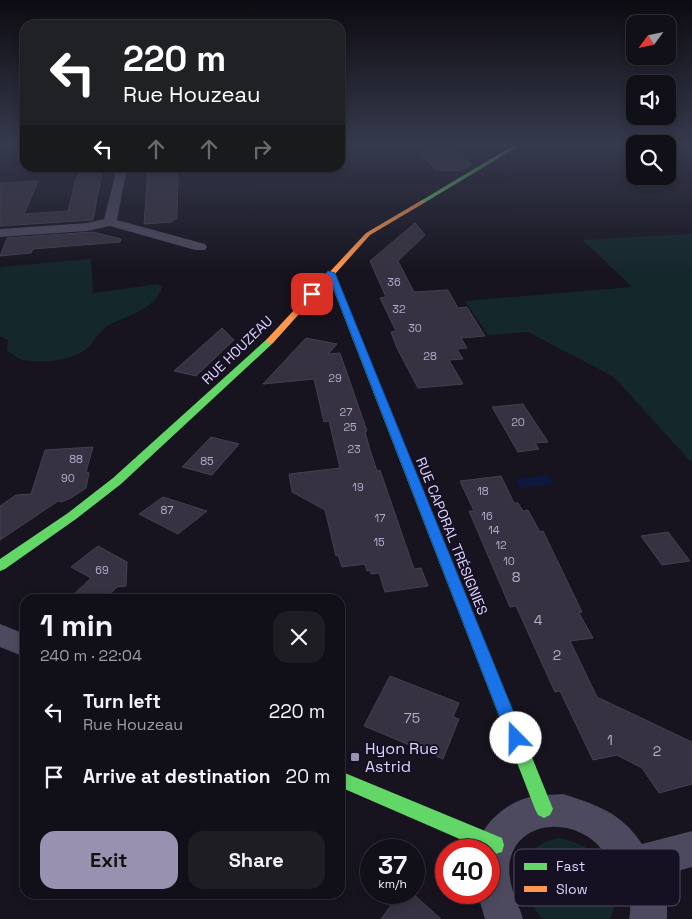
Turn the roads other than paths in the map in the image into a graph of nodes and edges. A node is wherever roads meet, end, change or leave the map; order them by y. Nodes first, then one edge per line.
1 (118, 187) edge
2 (449, 187) edge
3 (110, 222) junction
4 (0, 233) edge
5 (200, 247) dead end
6 (331, 273) junction
7 (0, 566) edge
8 (0, 635) edge
9 (20, 644) edge
10 (345, 781) edge
11 (544, 809) junction
12 (481, 839) edge
13 (499, 839) edge
14 (625, 849) edge
15 (497, 904) edge
16 (504, 919) edge

1 - 3 street
2 - 6 street, RUE HOUZEAU
3 - 4 street
3 - 5 street
6 - 7 street, RUE HOUZEAU
6 - 11 street, RUE CAPORAL TRÉSIGNIES
8 - 9 street
10 - 12 street
11 - 13 street
11 - 14 street
15 - 16 street

